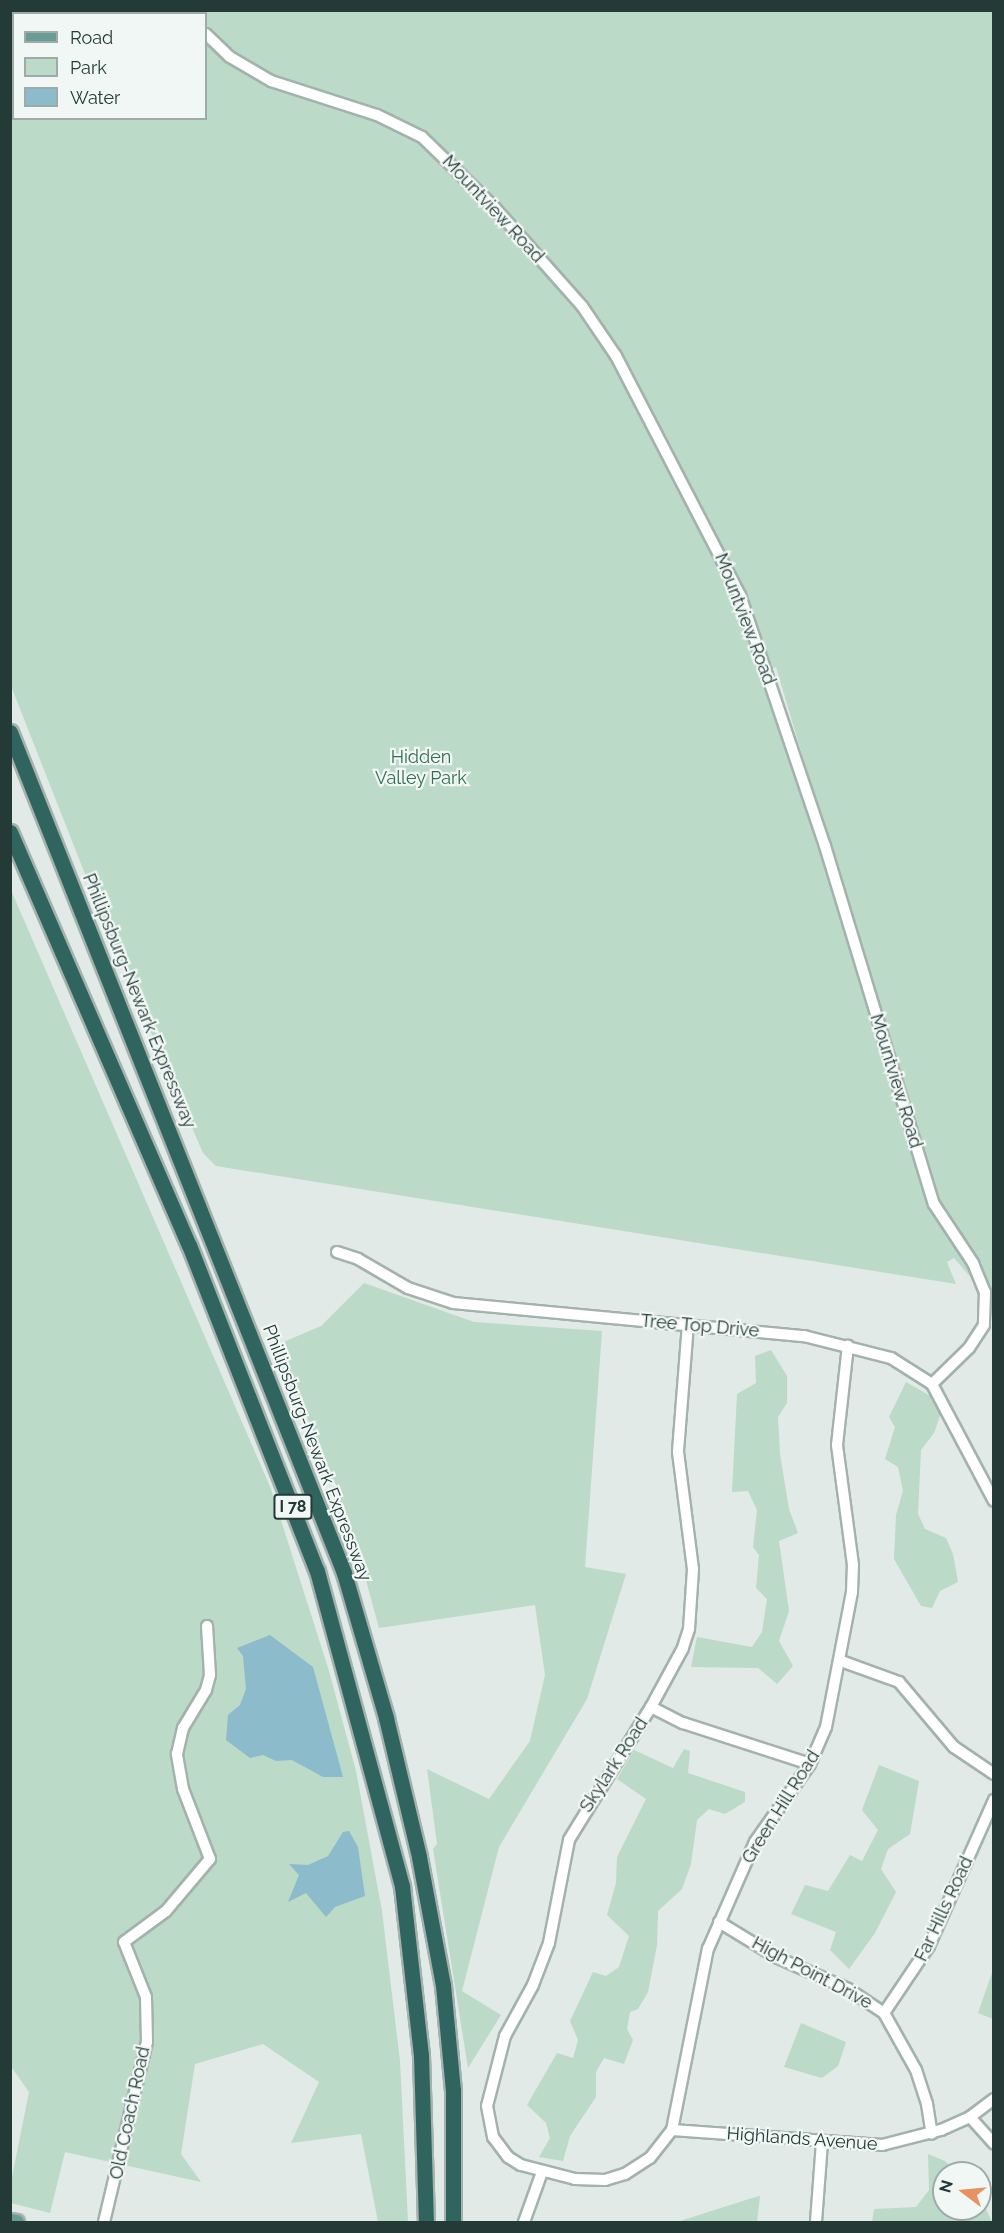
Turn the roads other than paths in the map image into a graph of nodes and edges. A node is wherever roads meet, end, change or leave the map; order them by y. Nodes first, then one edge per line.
1 (207, 35) edge
2 (10, 732) edge
3 (10, 832) edge
4 (337, 1252) dead end
5 (687, 1324) junction
6 (848, 1346) junction
7 (932, 1384) junction
8 (993, 1501) edge
9 (207, 1626) dead end
10 (842, 1661) junction
11 (651, 1707) junction
12 (810, 1764) junction
13 (993, 1774) edge
14 (993, 1800) edge
15 (719, 1922) junction
16 (884, 2013) junction
17 (993, 2099) edge
18 (970, 2117) junction
19 (672, 2130) junction
20 (932, 2134) junction
21 (822, 2142) junction
22 (993, 2144) edge
23 (542, 2172) junction
24 (10, 2221) edge
25 (17, 2223) edge
26 (104, 2223) edge
27 (426, 2223) edge
28 (453, 2223) edge
29 (524, 2223) edge
30 (816, 2223) edge

1 - 7 street, Mountview Road
2 - 28 highway, Phillipsburg-Newark Expressway / I 78
3 - 27 highway, I 78
4 - 5 street, Tree Top Drive
5 - 6 street, Tree Top Drive
5 - 11 street, Skylark Road
6 - 7 street, Tree Top Drive
6 - 10 street, Green Hill Road
7 - 8 street
9 - 26 street, Old Coach Road
10 - 12 street, Green Hill Road
10 - 13 street
11 - 12 street
11 - 23 street, Skylark Road
12 - 15 street, Green Hill Road
14 - 16 street, Far Hills Road
15 - 16 street, High Point Drive
15 - 19 street, Green Hill Road
16 - 20 street, High Point Drive
17 - 18 street, Highlands Avenue
18 - 20 street, Highlands Avenue
18 - 22 street
19 - 21 street, Highlands Avenue
19 - 23 street, Green Hill Road
20 - 21 street, Highlands Avenue
21 - 30 street
23 - 29 street
24 - 25 main road

